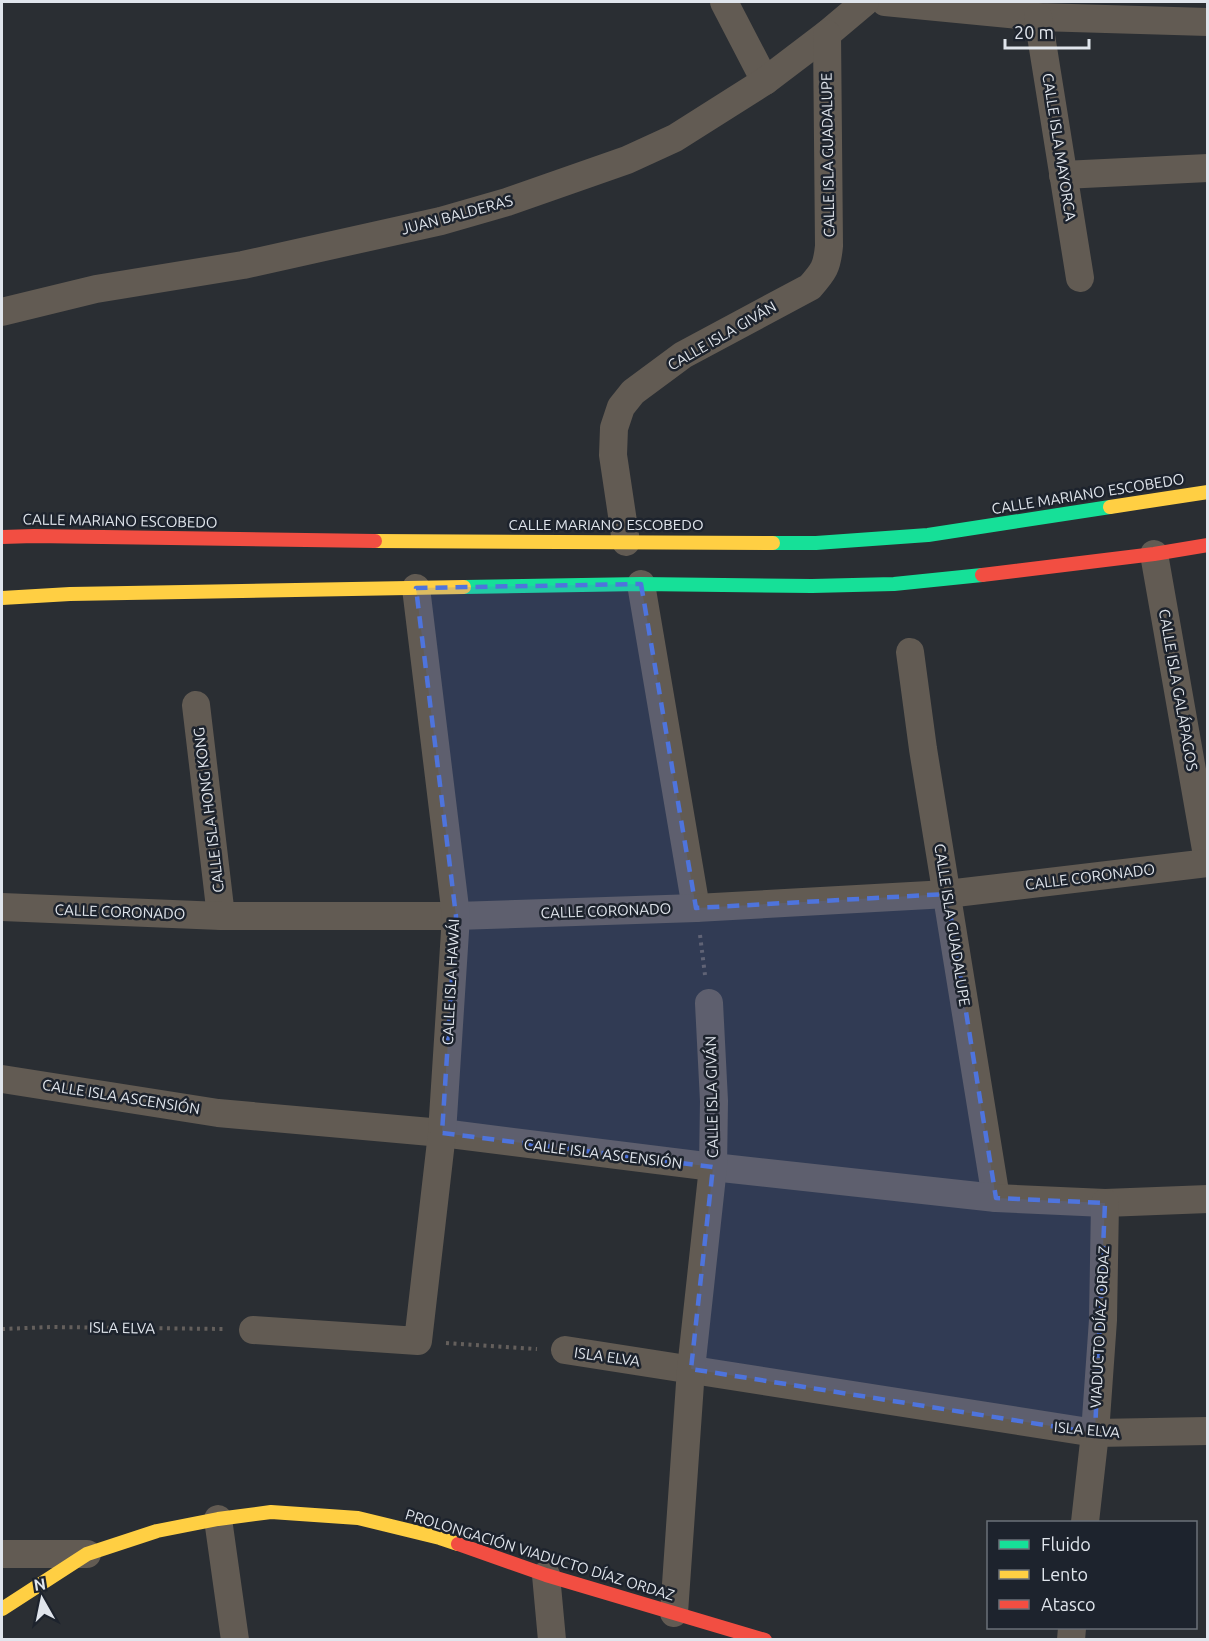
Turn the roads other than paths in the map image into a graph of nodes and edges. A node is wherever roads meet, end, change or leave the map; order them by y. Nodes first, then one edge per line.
1 (724, 2) edge
2 (865, 2) edge
3 (885, 2) edge
4 (1038, 17) junction
5 (1208, 21) edge
6 (827, 34) junction
7 (765, 81) junction
8 (1208, 168) edge
9 (1063, 175) junction
10 (822, 274) joint
11 (1080, 278) dead end
12 (2, 312) edge
13 (1208, 492) edge
14 (2, 537) edge
15 (626, 542) junction
16 (1208, 545) edge
17 (1154, 555) junction
18 (641, 584) junction
19 (416, 588) junction
20 (2, 598) edge
21 (910, 652) dead end
22 (196, 705) dead end
23 (1208, 862) edge
24 (947, 894) junction
25 (2, 907) edge
26 (696, 908) junction
27 (221, 916) junction
28 (456, 916) junction
29 (709, 1003) road end
30 (2, 1079) edge
31 (442, 1133) junction
32 (713, 1167) junction
33 (996, 1197) junction
34 (1208, 1199) edge
35 (1105, 1203) junction
36 (253, 1330) road end
37 (565, 1350) road end
38 (691, 1369) junction
39 (1208, 1431) edge
40 (1095, 1433) junction
41 (218, 1519) junction
42 (1085, 1521) edge
43 (2, 1554) edge
44 (87, 1554) junction
45 (546, 1575) junction
46 (2, 1610) edge
47 (674, 1613) junction
48 (235, 1640) edge
49 (552, 1640) edge
50 (765, 1640) edge

1 - 7 street
2 - 6 street, JUAN BALDERAS
3 - 4 street
4 - 5 street
4 - 9 street, CALLE ISLA MAYORCA
6 - 7 street, JUAN BALDERAS
6 - 10 street, CALLE ISLA GUADALUPE
7 - 12 street, JUAN BALDERAS
8 - 9 street
9 - 11 street, CALLE ISLA MAYORCA
10 - 15 street, CALLE ISLA GIVÁN
13 - 15 main road, CALLE MARIANO ESCOBEDO
14 - 15 main road, CALLE MARIANO ESCOBEDO
16 - 17 main road
17 - 18 main road
17 - 23 street, CALLE ISLA GALÁPAGOS
18 - 19 main road
18 - 26 street
19 - 20 main road
19 - 28 street, CALLE ISLA HAWÁI
21 - 24 street, CALLE ISLA GUADALUPE
22 - 27 street, CALLE ISLA HONG KONG
23 - 24 street, CALLE CORONADO
24 - 26 street, CALLE CORONADO
24 - 33 street, CALLE ISLA GUADALUPE
25 - 27 street, CALLE CORONADO
26 - 28 street, CALLE CORONADO
27 - 28 street, CALLE CORONADO
28 - 31 street, CALLE ISLA HAWÁI
29 - 32 street, CALLE ISLA GIVÁN
30 - 31 street, CALLE ISLA ASCENSIÓN
31 - 32 street, CALLE ISLA ASCENSIÓN
31 - 36 street, CALLE ISLA HAWÁI
32 - 33 street, CALLE ISLA ASCENSIÓN
32 - 38 street, CALLE ISLA GIVÁN
33 - 35 street, CALLE ISLA ASCENSIÓN
34 - 35 street, CALLE ISLA ASCENSIÓN
35 - 40 street, VIADUCTO DÍAZ ORDAZ
37 - 38 street, ISLA ELVA
38 - 40 street, ISLA ELVA
38 - 47 street, CALLE ISLA GIVÁN
39 - 40 street, ISLA ELVA
40 - 42 street, VIADUCTO DÍAZ ORDAZ
41 - 44 main road, PROLONGACIÓN VIADUCTO DÍAZ ORDAZ
41 - 45 main road, PROLONGACIÓN VIADUCTO DÍAZ ORDAZ
41 - 48 street
43 - 44 street
44 - 46 main road, PROLONGACIÓN VIADUCTO DÍAZ ORDAZ
45 - 47 main road, PROLONGACIÓN VIADUCTO DÍAZ ORDAZ
45 - 49 street
47 - 50 main road, PROLONGACIÓN VIADUCTO DÍAZ ORDAZ

